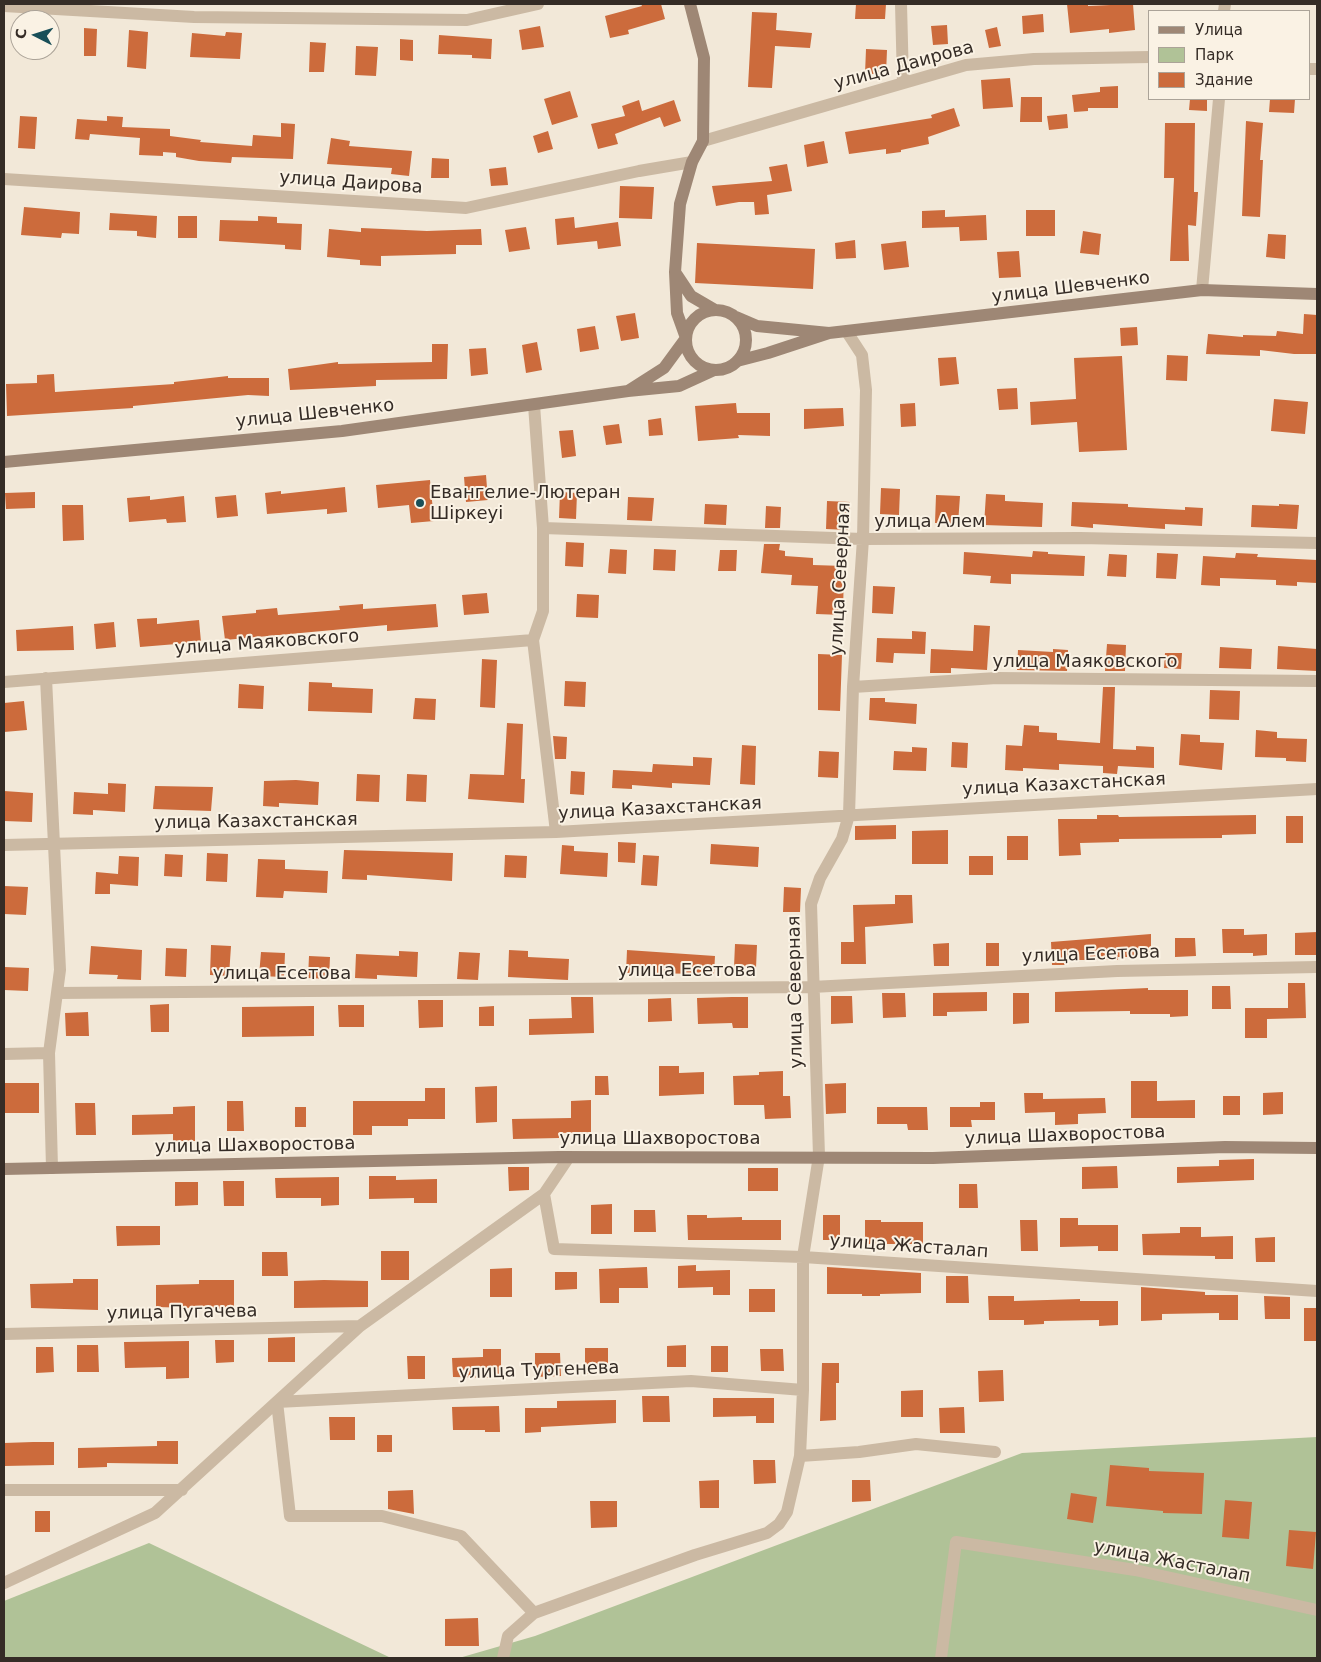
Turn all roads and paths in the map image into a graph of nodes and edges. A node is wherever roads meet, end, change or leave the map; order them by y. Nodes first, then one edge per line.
1 (538, 4) edge
2 (690, 4) edge
3 (901, 4) edge
4 (4, 6) edge
5 (1148, 56) edge
6 (903, 82) junction
7 (1219, 100) edge
8 (703, 142) junction
9 (692, 162) junction
10 (4, 179) edge
11 (676, 272) junction
12 (1202, 290) junction
13 (1317, 294) edge
14 (715, 310) junction
15 (736, 317) junction
16 (847, 332) junction
17 (829, 333) junction
18 (686, 338) junction
19 (737, 361) junction
20 (714, 370) junction
21 (628, 391) junction
22 (534, 405) junction
23 (4, 462) edge
24 (544, 528) junction
25 (863, 539) junction
26 (1317, 543) edge
27 (533, 640) junction
28 (46, 678) junction
29 (1317, 681) edge
30 (4, 682) edge
31 (852, 687) junction
32 (1317, 789) edge
33 (849, 815) junction
34 (556, 832) junction
35 (54, 844) junction
36 (4, 845) edge
37 (1317, 966) edge
38 (812, 987) junction
39 (56, 994) junction
40 (49, 1053) junction
41 (4, 1054) edge
42 (1317, 1148) edge
43 (819, 1156) junction
44 (569, 1157) junction
45 (52, 1168) junction
46 (4, 1169) edge
47 (544, 1194) junction
48 (803, 1257) junction
49 (1317, 1291) edge
50 (360, 1326) junction
51 (4, 1334) edge
52 (803, 1390) junction
53 (277, 1402) junction
54 (994, 1452) dead end
55 (800, 1456) junction
56 (4, 1490) edge
57 (182, 1490) junction
58 (4, 1583) edge
59 (1317, 1610) edge
60 (534, 1613) junction
61 (503, 1658) edge
62 (942, 1658) edge

1 - 4 street
2 - 8 street
3 - 6 street
5 - 6 street, улица Даирова
6 - 8 street, улица Даирова
7 - 12 street
8 - 9 street
9 - 10 street, улица Даирова
9 - 11 street
11 - 14 street
11 - 18 street
12 - 13 street, улица Шевченко
12 - 16 street, улица Шевченко
14 - 15 street
14 - 18 street
15 - 17 street
15 - 19 street
16 - 17 street, улица Шевченко
16 - 25 street, улица Северная
17 - 19 street
18 - 20 street
18 - 21 street
19 - 20 street
20 - 21 street, улица Шевченко
21 - 22 street, улица Шевченко
22 - 23 street, улица Шевченко
22 - 24 street
24 - 25 street, улица Алем
24 - 27 street
25 - 26 street, улица Алем
25 - 31 street, улица Северная
27 - 28 street, улица Маяковского
27 - 34 street
28 - 30 street, улица Маяковского
28 - 35 street
29 - 31 street, улица Маяковского
31 - 33 street, улица Северная
32 - 33 street, улица Казахстанская
33 - 34 street, улица Казахстанская
33 - 38 street, улица Северная
34 - 35 street, улица Казахстанская
35 - 36 street, улица Казахстанская
35 - 39 street
37 - 38 street, улица Есетова
38 - 39 street, улица Есетова
38 - 43 street, улица Северная
39 - 40 street
40 - 41 street
40 - 45 street
42 - 43 street, улица Шахворостова
43 - 44 street, улица Шахворостова
43 - 48 street, улица Северная
44 - 45 street, улица Шахворостова
44 - 47 street
45 - 46 street, улица Шахворостова
47 - 48 street, улица Жасталап
47 - 50 street
48 - 49 street, улица Жасталап
48 - 52 street, улица Северная
50 - 51 street, улица Пугачева
50 - 53 street
52 - 53 street, улица Тургенева
52 - 55 street, улица Северная
53 - 57 street
53 - 60 street
54 - 55 street
55 - 60 street, улица Северная
56 - 57 street
57 - 58 street
59 - 62 street, улица Жасталап
60 - 61 street

